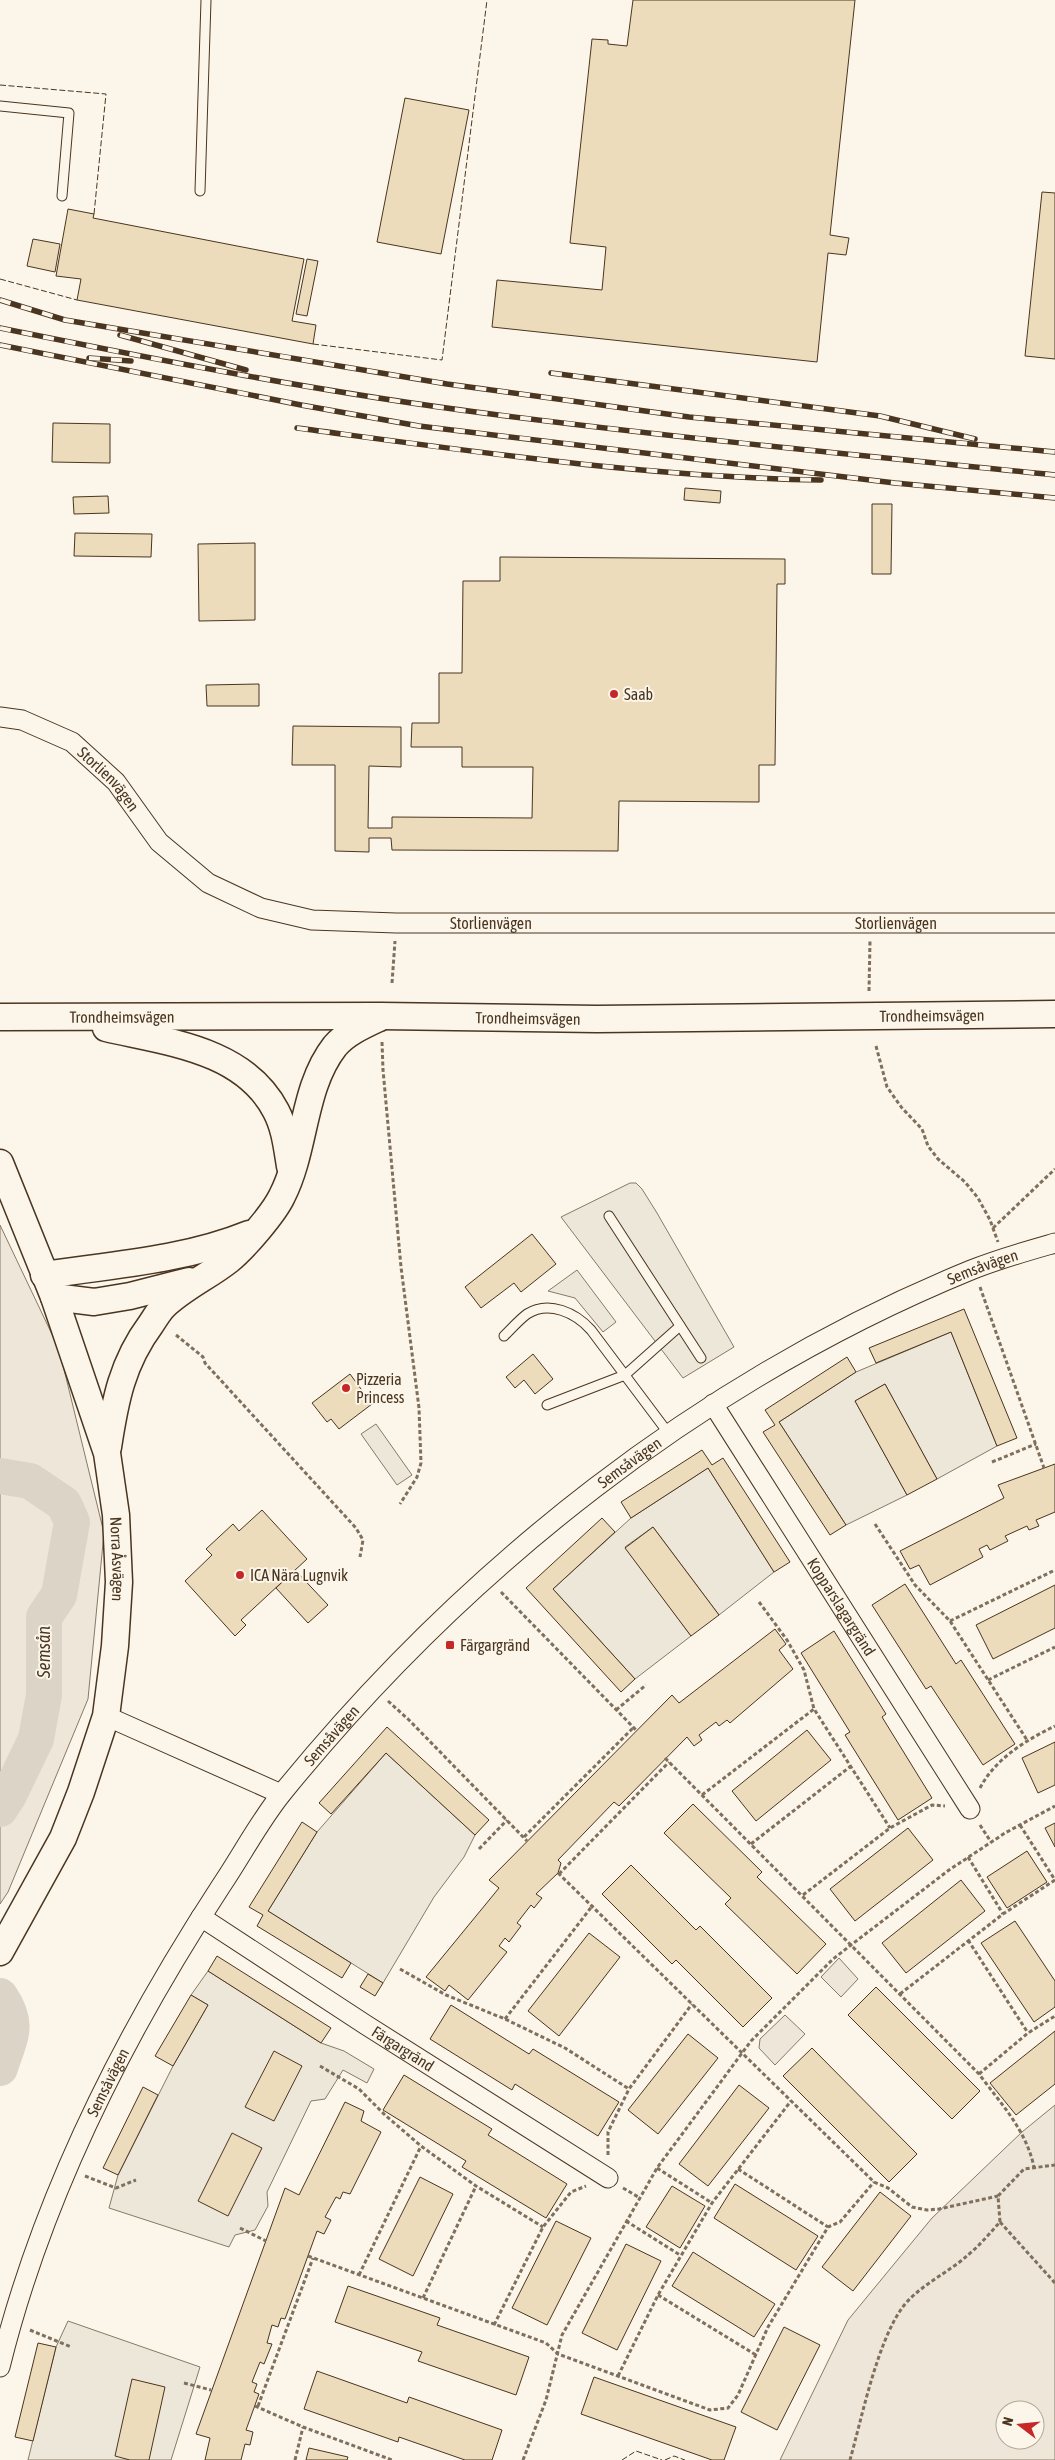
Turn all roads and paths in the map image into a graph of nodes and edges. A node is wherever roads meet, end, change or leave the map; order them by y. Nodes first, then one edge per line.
1 (206, 0) edge
2 (0, 106) edge
3 (200, 191) dead end
4 (62, 196) dead end
5 (0, 717) edge
6 (396, 923) junction
7 (871, 923) junction
8 (1055, 923) edge
9 (392, 983) dead end
10 (869, 991) dead end
11 (1055, 1014) edge
12 (0, 1017) edge
13 (62, 1018) junction
14 (382, 1028) junction
15 (876, 1046) dead end
16 (0, 1163) edge
17 (1055, 1169) edge
18 (291, 1172) junction
19 (608, 1216) dead end
20 (993, 1228) junction
21 (254, 1232) junction
22 (1055, 1242) edge
23 (1003, 1259) junction
24 (973, 1269) junction
25 (201, 1277) junction
26 (49, 1286) junction
27 (680, 1326) junction
28 (176, 1335) dead end
29 (504, 1336) dead end
30 (701, 1358) dead end
31 (625, 1375) junction
32 (713, 1404) junction
33 (547, 1405) dead end
34 (669, 1434) junction
35 (1036, 1444) junction
36 (107, 1453) junction
37 (992, 1462) dead end
38 (1044, 1468) dead end
39 (400, 1504) dead end
40 (875, 1524) dead end
41 (360, 1557) dead end
42 (1055, 1570) edge
43 (486, 1577) junction
44 (759, 1602) dead end
45 (950, 1621) junction
46 (1055, 1647) edge
47 (988, 1680) junction
48 (646, 1685) dead end
49 (374, 1689) junction
50 (814, 1709) junction
51 (616, 1710) junction
52 (106, 1716) junction
53 (1055, 1726) edge
54 (633, 1728) junction
55 (637, 1731) dead end
56 (1027, 1740) junction
57 (665, 1758) dead end
58 (669, 1762) junction
59 (851, 1766) junction
60 (281, 1794) junction
61 (702, 1795) junction
62 (1055, 1806) edge
63 (970, 1809) junction
64 (507, 1820) junction
65 (1020, 1825) junction
66 (890, 1828) junction
67 (524, 1837) junction
68 (527, 1841) dead end
69 (751, 1844) junction
70 (479, 1849) dead end
71 (968, 1857) junction
72 (1055, 1880) edge
73 (803, 1895) junction
74 (593, 1905) junction
75 (1003, 1914) junction
76 (201, 1917) junction
77 (968, 1940) junction
78 (851, 1945) junction
79 (0, 1952) edge
80 (400, 1969) dead end
81 (900, 1994) junction
82 (1055, 2016) edge
83 (506, 2019) junction
84 (1028, 2033) junction
85 (742, 2053) junction
86 (320, 2066) dead end
87 (979, 2074) junction
88 (629, 2089) dead end
89 (791, 2101) junction
90 (421, 2146) junction
91 (1055, 2164) edge
92 (1034, 2167) junction
93 (657, 2168) junction
94 (68, 2169) junction
95 (738, 2169) junction
96 (608, 2178) dead end
97 (136, 2180) dead end
98 (874, 2182) junction
99 (476, 2186) junction
100 (998, 2196) junction
101 (712, 2203) junction
102 (626, 2221) junction
103 (1000, 2222) junction
104 (828, 2227) junction
105 (240, 2228) dead end
106 (543, 2228) dead end
107 (266, 2241) dead end
108 (680, 2255) junction
109 (308, 2256) dead end
110 (313, 2258) junction
111 (359, 2275) junction
112 (1055, 2283) edge
113 (658, 2295) junction
114 (423, 2298) junction
115 (9, 2311) edge
116 (71, 2347) dead end
117 (558, 2354) junction
118 (756, 2355) junction
119 (0, 2367) edge
120 (618, 2376) junction
121 (184, 2383) dead end
122 (211, 2390) dead end
123 (302, 2427) junction
124 (295, 2460) edge
125 (392, 2460) edge
126 (523, 2460) edge
127 (850, 2460) edge

1 - 3 lane
2 - 4 lane
5 - 6 street, Storlienvägen
6 - 7 street, Storlienvägen
6 - 9 path
7 - 8 street, Storlienvägen
7 - 10 path
11 - 14 main road, Trondheimsvägen
12 - 13 main road, Trondheimsvägen
13 - 14 main road, Trondheimsvägen
13 - 18 main road
14 - 18 main road
14 - 39 path
15 - 20 path
16 - 26 main road, Norra Åsvägen
17 - 20 path
18 - 21 main road
19 - 27 lane
20 - 23 path
21 - 25 main road
21 - 26 main road
22 - 23 street, Semsåvägen
23 - 24 street, Semsåvägen
24 - 32 street, Semsåvägen
24 - 35 path
25 - 26 main road
25 - 36 main road
26 - 36 main road, Norra Åsvägen
27 - 30 lane
27 - 31 lane
28 - 41 path
29 - 31 lane
31 - 33 lane
31 - 34 lane
32 - 34 street, Semsåvägen
32 - 63 street, Kopparslagargränd
34 - 43 street, Semsåvägen
35 - 37 path
35 - 38 path
36 - 52 main road, Norra Åsvägen
40 - 45 path
42 - 45 path
43 - 49 street, Semsåvägen
43 - 51 path
44 - 50 path
45 - 47 path
46 - 47 path
47 - 56 path
48 - 51 path
49 - 60 street, Semsåvägen
49 - 64 path
50 - 59 path
50 - 61 path
51 - 54 path
52 - 60 street
52 - 79 main road, Norra Åsvägen
53 - 56 path
54 - 55 path
54 - 67 path
56 - 63 path
57 - 58 path
58 - 61 path
58 - 74 path
59 - 66 path
59 - 69 path
60 - 76 street, Semsåvägen
61 - 69 path
62 - 65 path
63 - 66 path
64 - 67 path
64 - 70 path
65 - 71 path
65 - 72 path
66 - 73 path
67 - 68 path
69 - 73 path
71 - 75 path
71 - 78 path
72 - 75 path
73 - 78 path
74 - 83 path
74 - 85 path
75 - 77 path
76 - 94 street, Semsåvägen
76 - 96 street, Färgargränd
77 - 81 path
77 - 84 path
78 - 81 path
78 - 85 path
80 - 83 path
81 - 87 path
82 - 84 path
83 - 88 path
84 - 87 path
85 - 89 path
85 - 93 path
86 - 90 path
87 - 92 path
89 - 95 path
89 - 98 path
90 - 99 path
90 - 111 path
91 - 92 path
92 - 100 path
93 - 101 path
93 - 102 path
94 - 97 path
94 - 115 street, Semsåvägen
95 - 101 path
95 - 104 path
98 - 100 path
98 - 104 path
99 - 106 path
99 - 114 path
100 - 103 path
101 - 108 path
102 - 108 path
102 - 117 path
103 - 112 path
103 - 127 path
104 - 118 path
105 - 107 path
108 - 113 path
109 - 110 path
110 - 111 path
110 - 123 path
111 - 114 path
113 - 118 path
113 - 120 path
114 - 117 path
115 - 116 path
115 - 119 street, Semsåvägen
117 - 120 path
117 - 126 path
118 - 120 path
121 - 122 path
123 - 124 path
123 - 125 path

